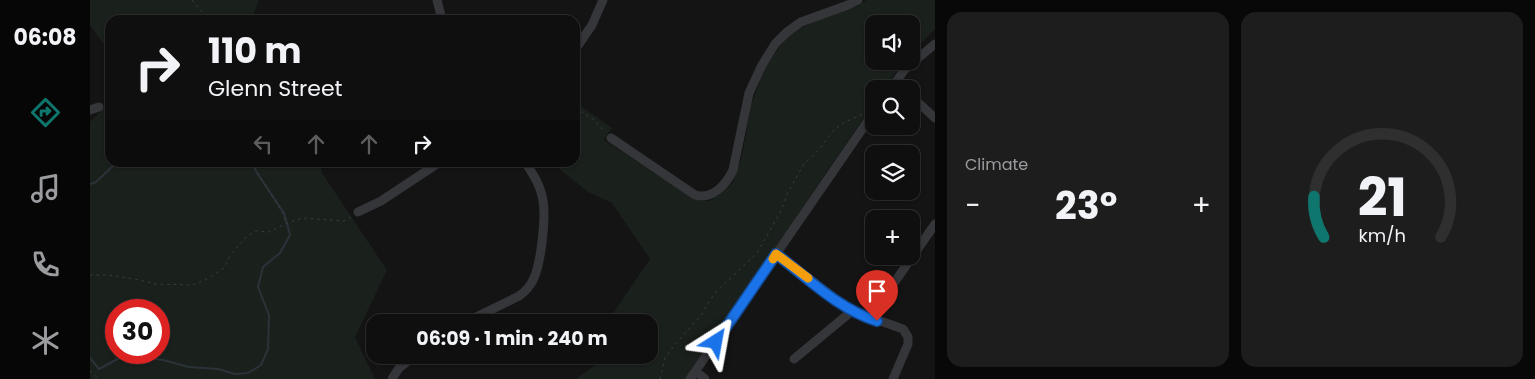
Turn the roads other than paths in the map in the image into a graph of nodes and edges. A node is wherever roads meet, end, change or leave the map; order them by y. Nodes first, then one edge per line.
1 (437, 0) edge
2 (603, 0) edge
3 (858, 0) edge
4 (441, 15) edge
5 (580, 43) edge
6 (935, 44) edge
7 (897, 80) edge
8 (920, 104) edge
9 (99, 107) dead end
10 (90, 110) edge
11 (935, 118) edge
12 (865, 120) edge
13 (611, 138) road end
14 (432, 167) edge
15 (528, 167) edge
16 (358, 212) road end
17 (935, 224) edge
18 (776, 254) junction
19 (852, 311) junction
20 (483, 314) edge
21 (869, 318) junction
22 (794, 359) dead end
23 (404, 364) edge
24 (696, 371) junction
25 (392, 379) edge
26 (690, 379) edge
27 (705, 379) edge
28 (893, 379) edge

1 - 4 street
2 - 5 street
3 - 13 street
6 - 7 street
8 - 11 street
9 - 10 street
12 - 18 street
14 - 16 street
15 - 20 street
17 - 21 street
18 - 19 street
18 - 24 street
19 - 21 street
19 - 22 street
21 - 28 street
23 - 25 street
24 - 26 street
24 - 27 street

